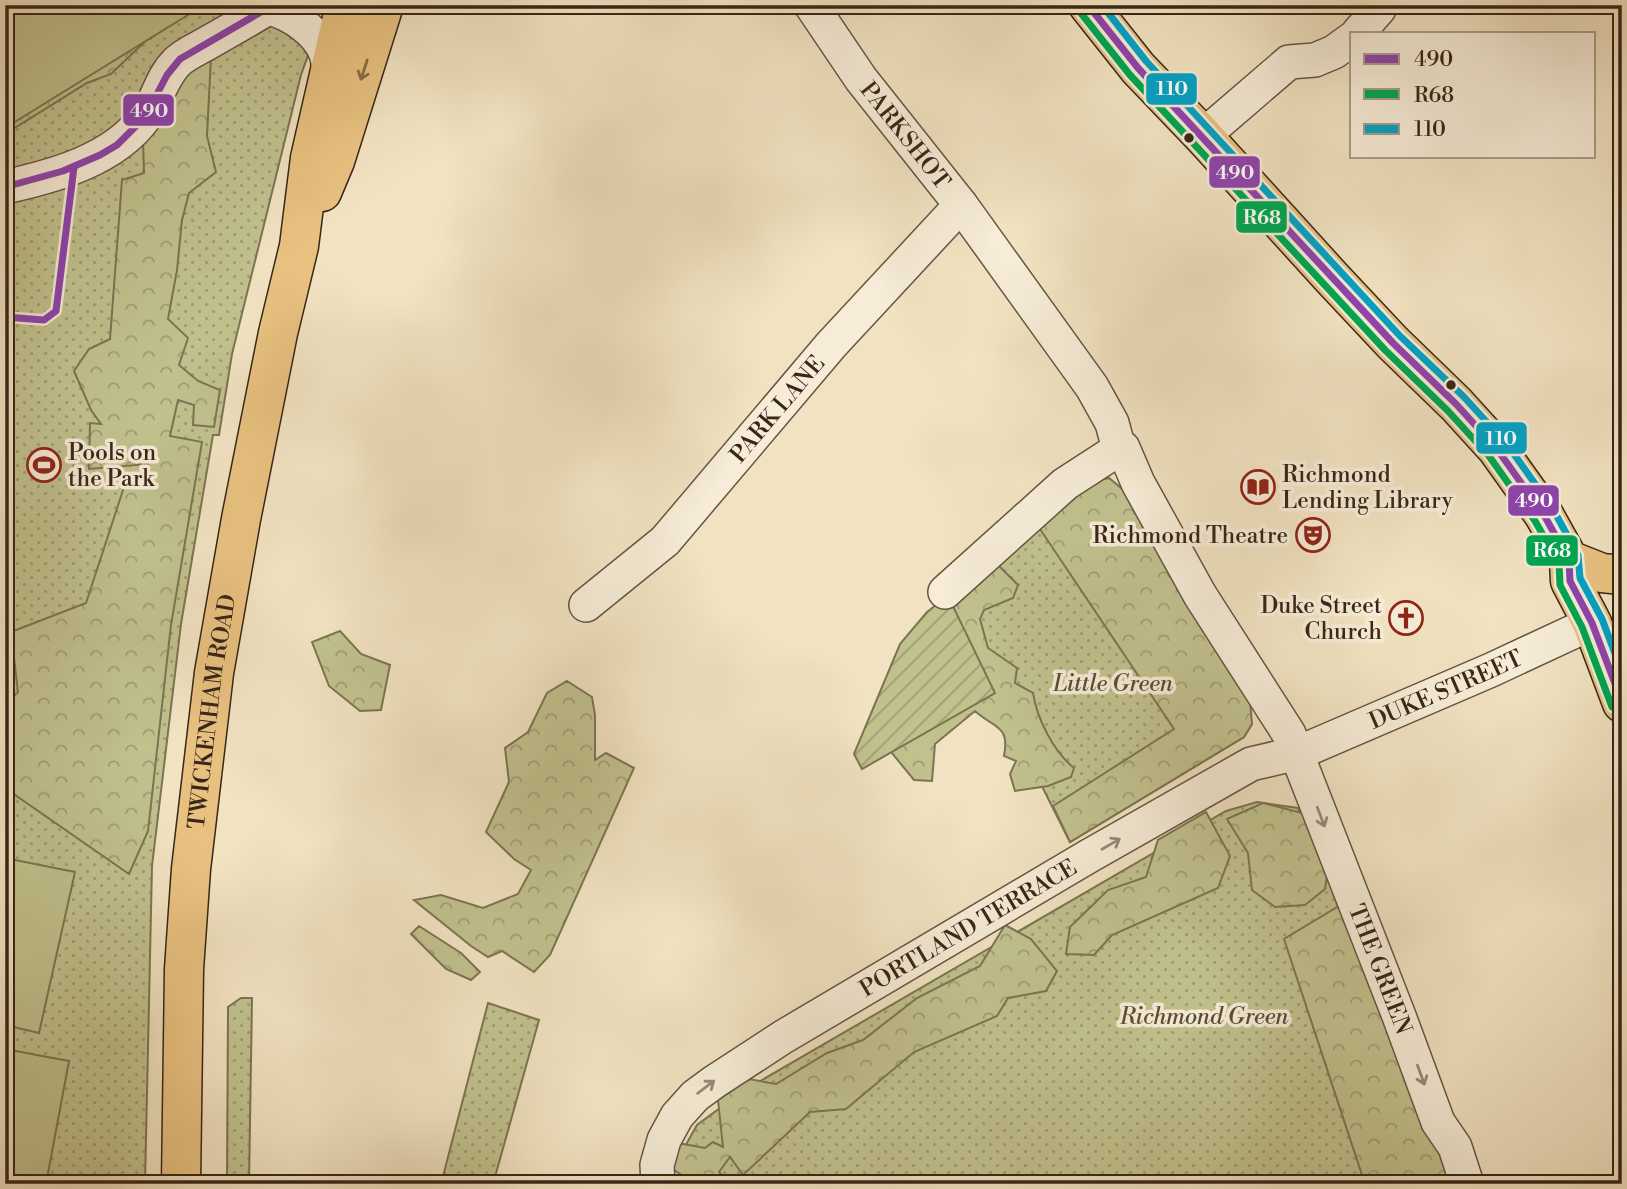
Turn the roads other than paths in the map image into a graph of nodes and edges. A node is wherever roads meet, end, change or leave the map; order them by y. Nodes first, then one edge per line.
1 (345, 5) edge
2 (384, 5) edge
3 (811, 5) edge
4 (271, 7) edge
5 (1090, 7) edge
6 (1350, 40) edge
7 (328, 71) junction
8 (1203, 136) junction
9 (5, 187) edge
10 (961, 205) junction
11 (299, 246) junction
12 (1119, 449) junction
13 (1569, 560) junction
14 (1622, 575) edge
15 (1622, 582) edge
16 (946, 592) dead end
17 (586, 605) dead end
18 (1592, 623) junction
19 (1622, 703) edge
20 (1297, 753) junction
21 (181, 1184) edge
22 (657, 1184) edge
23 (1467, 1184) edge

1 - 7 main road, TWICKENHAM ROAD
2 -> 11 main road, TWICKENHAM ROAD
3 - 10 street, PARKSHOT
4 - 7 street
4 - 9 street
5 - 8 main road
6 - 8 street
7 - 11 main road, TWICKENHAM ROAD
8 - 13 main road
10 - 12 street, PARKSHOT
10 - 17 street, PARK LANE
11 - 21 main road, TWICKENHAM ROAD
12 - 16 street
12 - 20 street
13 - 14 main road
13 - 18 main road
15 - 18 main road
18 - 19 main road
18 - 20 street, DUKE STREET
22 -> 20 street, PORTLAND TERRACE
20 -> 23 street, THE GREEN

